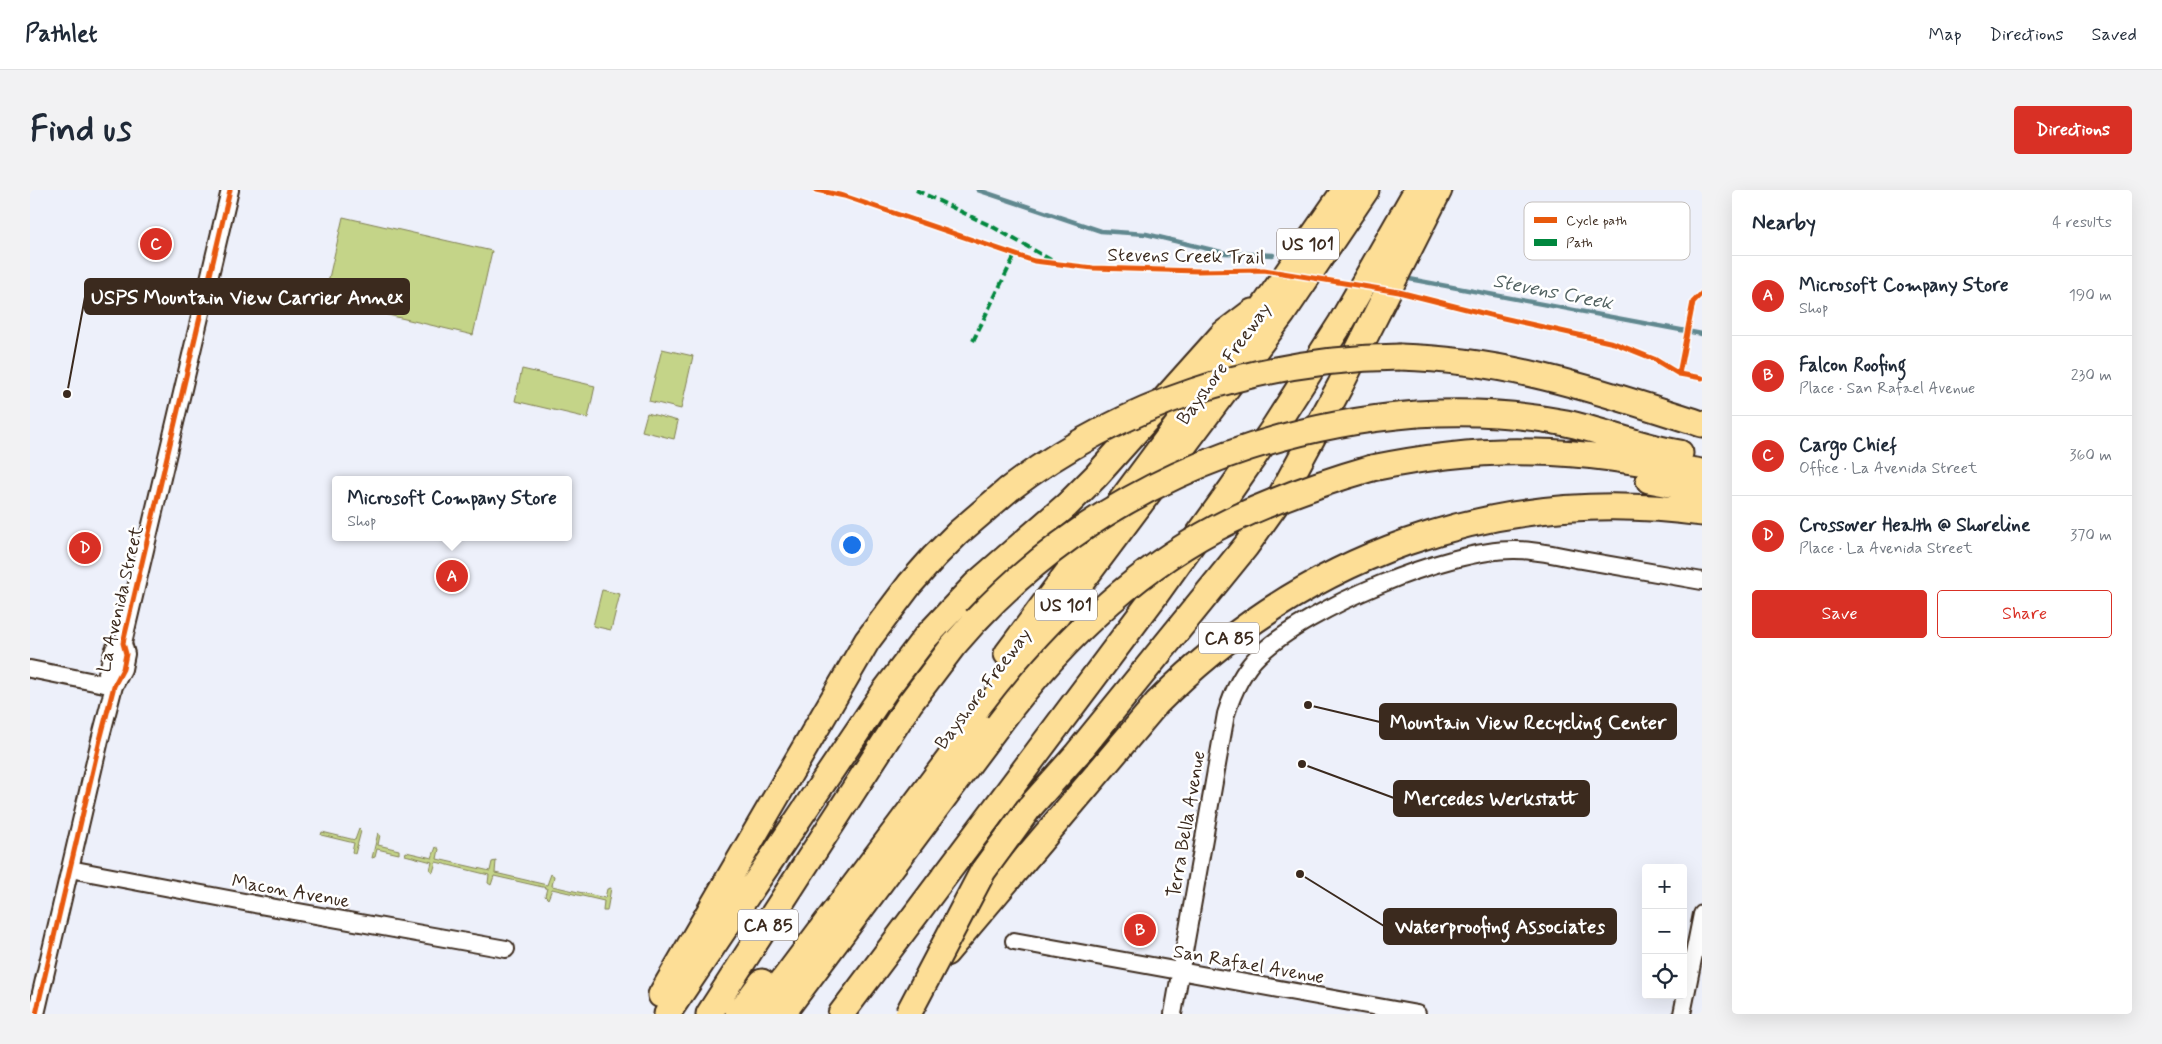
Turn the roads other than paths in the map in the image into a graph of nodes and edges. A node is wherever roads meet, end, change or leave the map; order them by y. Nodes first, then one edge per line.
1 (230, 190) edge
2 (1345, 190) edge
3 (1366, 190) edge
4 (1417, 190) edge
5 (1439, 190) edge
6 (1270, 299) junction
7 (1702, 424) edge
8 (1702, 457) edge
9 (1702, 472) edge
10 (1374, 475) junction
11 (1702, 490) edge
12 (1702, 513) edge
13 (1702, 581) edge
14 (30, 670) edge
15 (114, 686) junction
16 (1003, 728) junction
17 (70, 869) junction
18 (1702, 914) edge
19 (1014, 941) dead end
20 (506, 949) dead end
21 (1180, 971) junction
22 (36, 1014) edge
23 (650, 1014) edge
24 (667, 1014) edge
25 (709, 1014) edge
26 (738, 1014) edge
27 (758, 1014) edge
28 (782, 1014) edge
29 (799, 1014) edge
30 (841, 1014) edge
31 (895, 1014) edge
32 (908, 1014) edge
33 (1172, 1014) edge
34 (1417, 1014) edge
35 (1682, 1014) edge

1 - 15 street, La Avenida Street
2 - 6 highway, Bayshore Freeway / US 101
3 - 27 highway, US 101
4 - 30 highway
5 - 32 highway, bridge
6 - 24 highway
6 - 26 highway, Bayshore Freeway / US 101
7 - 23 highway, bridge
8 - 25 highway, CA 85, bridge
9 - 10 highway
10 - 11 highway
10 - 16 highway, bridge
12 - 31 highway, CA 85
13 - 21 street, Terra Bella Avenue
14 - 15 street
15 - 17 street, La Avenida Street
16 - 28 highway
16 - 29 highway
17 - 20 street, Macon Avenue
17 - 22 street, La Avenida Street
18 - 35 street
19 - 21 street, San Rafael Avenue
21 - 33 street, Terra Bella Avenue
21 - 34 street, San Rafael Avenue

